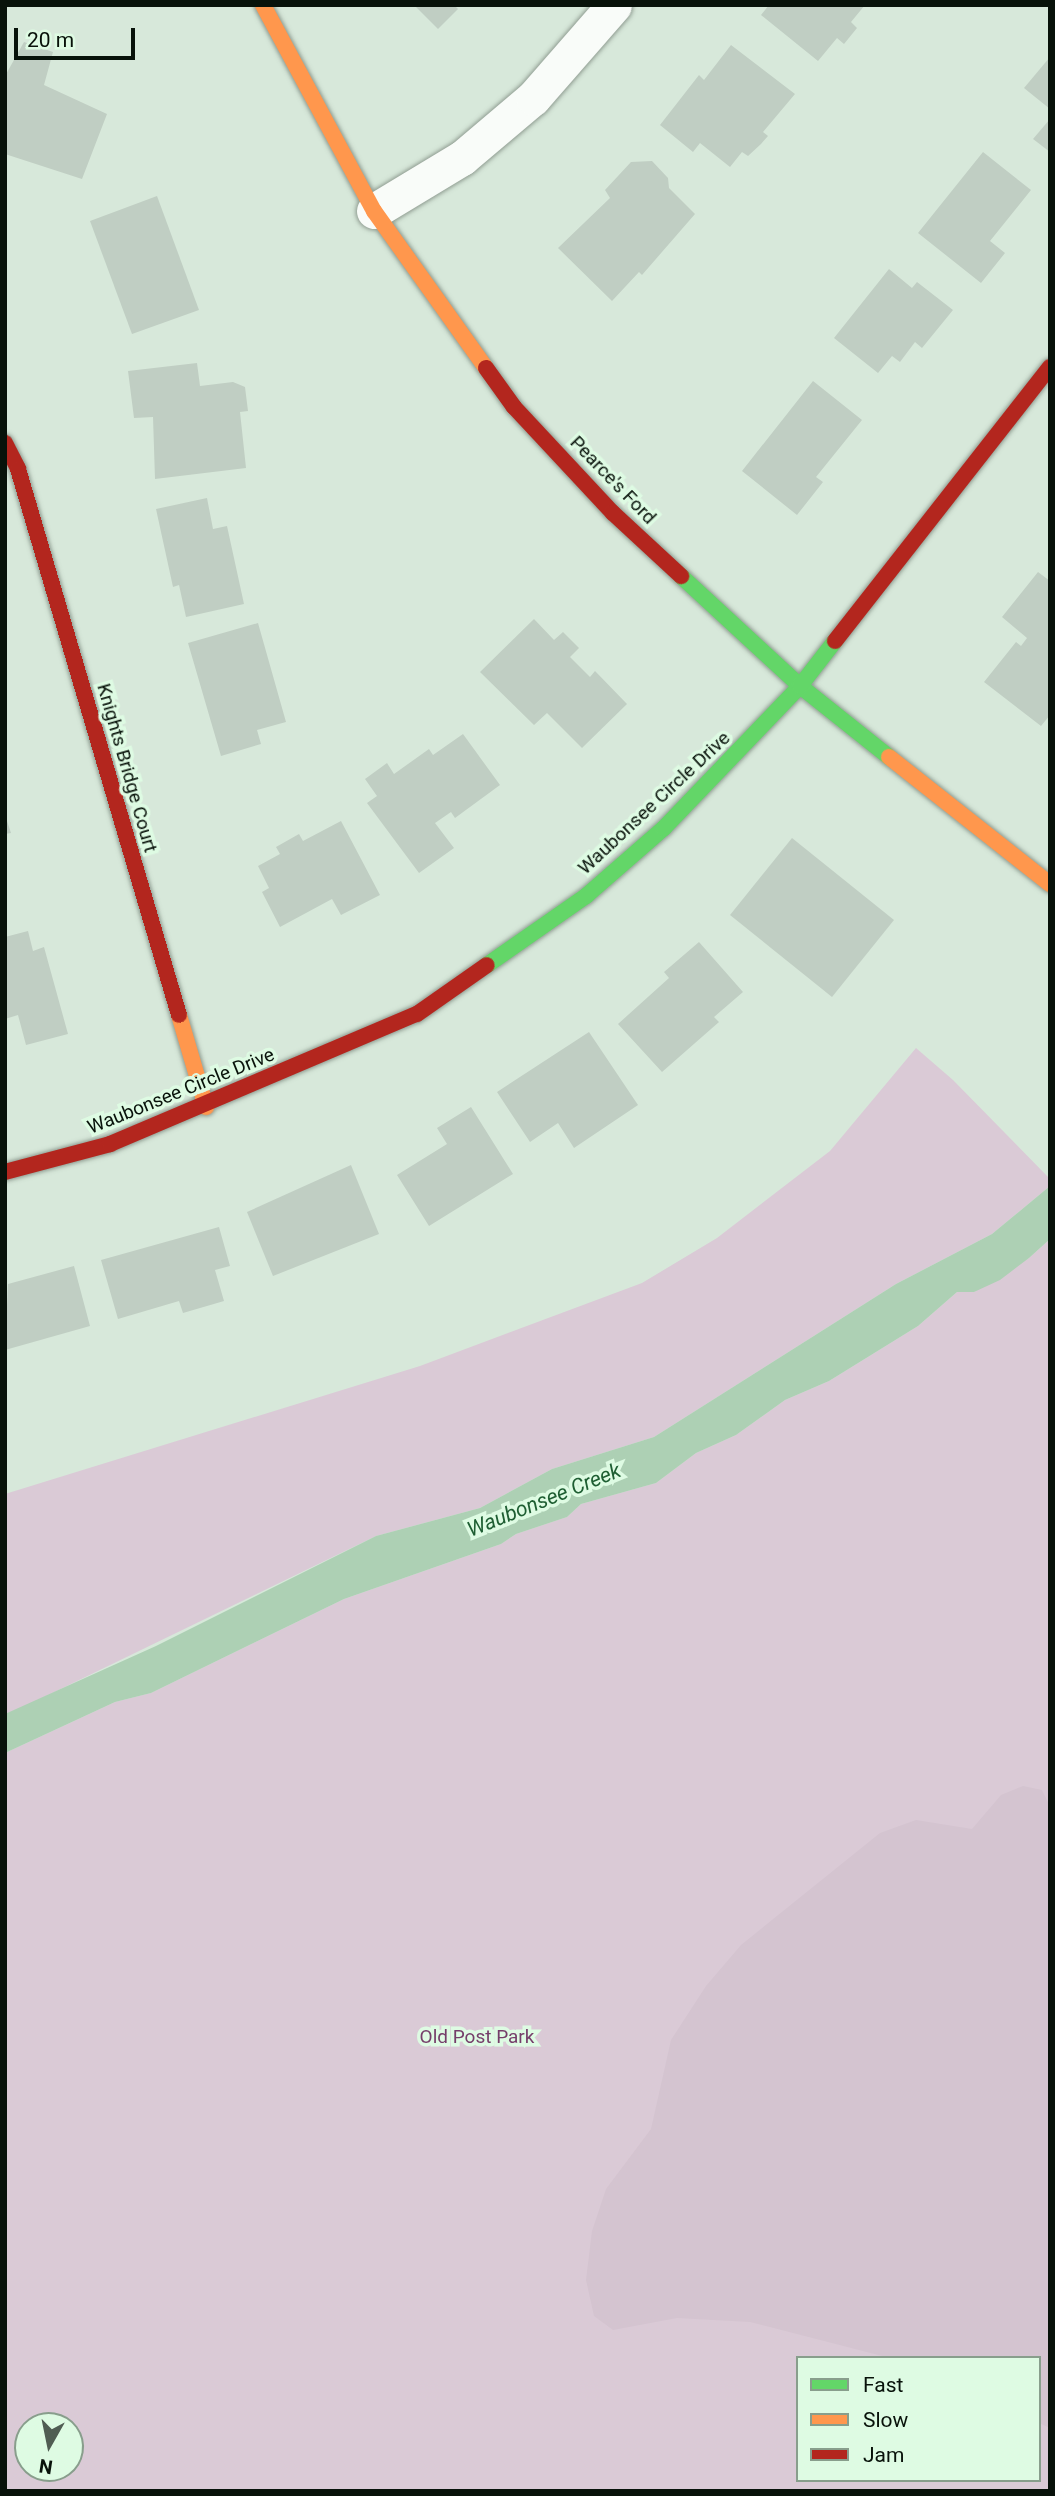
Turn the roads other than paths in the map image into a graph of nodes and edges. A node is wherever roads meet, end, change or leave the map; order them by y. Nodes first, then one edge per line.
1 (263, 5) edge
2 (614, 5) edge
3 (374, 211) junction
4 (1050, 367) edge
5 (5, 443) edge
6 (800, 686) junction
7 (1050, 884) edge
8 (206, 1107) junction
9 (5, 1172) edge

1 - 3 street, Pearce's Ford
2 - 3 street
3 - 6 street, Pearce's Ford
4 - 6 street, Waubonsee Circle Drive
5 - 8 street, Knights Bridge Court
6 - 7 street, Pearce's Ford
6 - 8 street, Waubonsee Circle Drive
8 - 9 street, Waubonsee Circle Drive

